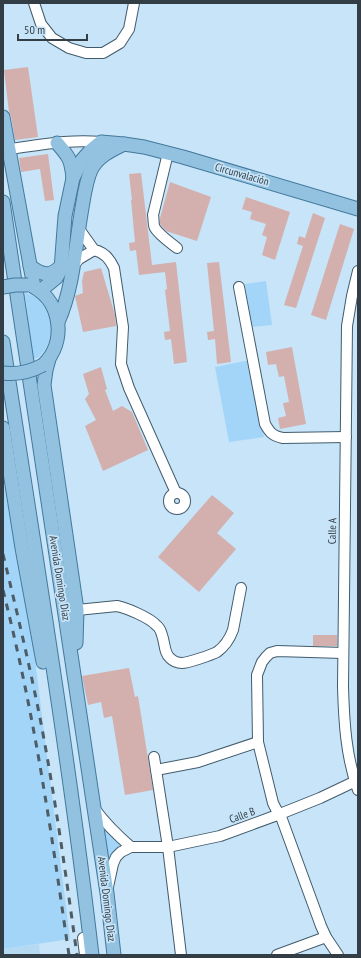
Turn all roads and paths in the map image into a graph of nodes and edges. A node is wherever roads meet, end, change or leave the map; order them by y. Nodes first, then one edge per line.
1 (34, 3) edge
2 (134, 3) edge
3 (3, 117) edge
4 (101, 142) junction
5 (57, 143) junction
6 (124, 144) junction
7 (9, 149) junction
8 (168, 153) junction
9 (73, 178) junction
10 (3, 202) edge
11 (358, 209) edge
12 (79, 229) junction
13 (177, 248) dead end
14 (94, 250) junction
15 (68, 265) junction
16 (30, 266) junction
17 (358, 271) edge
18 (3, 287) edge
19 (239, 287) dead end
20 (34, 288) junction
21 (355, 297) edge
22 (58, 322) junction
23 (3, 342) edge
24 (46, 362) junction
25 (347, 369) junction
26 (358, 372) edge
27 (3, 373) edge
28 (3, 428) edge
29 (346, 437) junction
30 (176, 493) dead end
31 (241, 588) dead end
32 (77, 610) junction
33 (343, 653) junction
34 (74, 675) junction
35 (62, 728) junction
36 (258, 742) junction
37 (154, 757) dead end
38 (156, 770) junction
39 (357, 784) edge
40 (94, 808) junction
41 (280, 814) junction
42 (131, 847) junction
43 (168, 847) junction
44 (84, 891) junction
45 (106, 893) junction
46 (326, 937) junction
47 (85, 955) edge
48 (92, 955) edge
49 (114, 955) edge
50 (182, 955) edge
51 (277, 955) edge
52 (338, 955) edge

1 - 2 street
3 - 7 main road
4 - 5 street, Circunvalación
4 - 6 main road, Circunvalación
4 - 9 main road
5 - 7 street, Circunvalación
5 - 9 main road
6 - 8 main road, Circunvalación
6 - 12 main road
7 - 16 main road
8 - 11 main road, Circunvalación
8 - 13 street
9 - 15 main road
10 - 34 main road, Avenida Domingo Díaz
12 - 14 street
12 - 15 main road
14 - 15 street
14 - 30 street
15 - 16 main road
15 - 20 main road
15 - 22 main road
16 - 20 main road
17 - 21 street, Calle A
18 - 20 main road, bridge
19 - 29 street
20 - 22 main road
21 - 25 street, Calle A
22 - 24 main road
23 - 35 main road, Avenida Domingo Díaz
24 - 27 main road, bridge
24 - 32 main road
25 - 26 street
25 - 29 street, Calle A
28 - 35 main road
29 - 33 street, Calle A
31 - 32 street
32 - 34 main road
33 - 36 street
33 - 39 street, Calle A
34 - 40 main road, Avenida Domingo Díaz
35 - 44 main road, Avenida Domingo Díaz
36 - 38 street
36 - 41 street
37 - 38 street
38 - 43 street
39 - 41 street, Calle B
40 - 42 street
40 - 45 main road, Avenida Domingo Díaz
41 - 43 street, Calle B
41 - 46 street
42 - 43 street, Calle B
42 - 45 street
43 - 50 street
44 - 47 street
44 - 48 main road, Avenida Domingo Díaz
45 - 49 main road, Avenida Domingo Díaz
46 - 51 street
46 - 52 street

